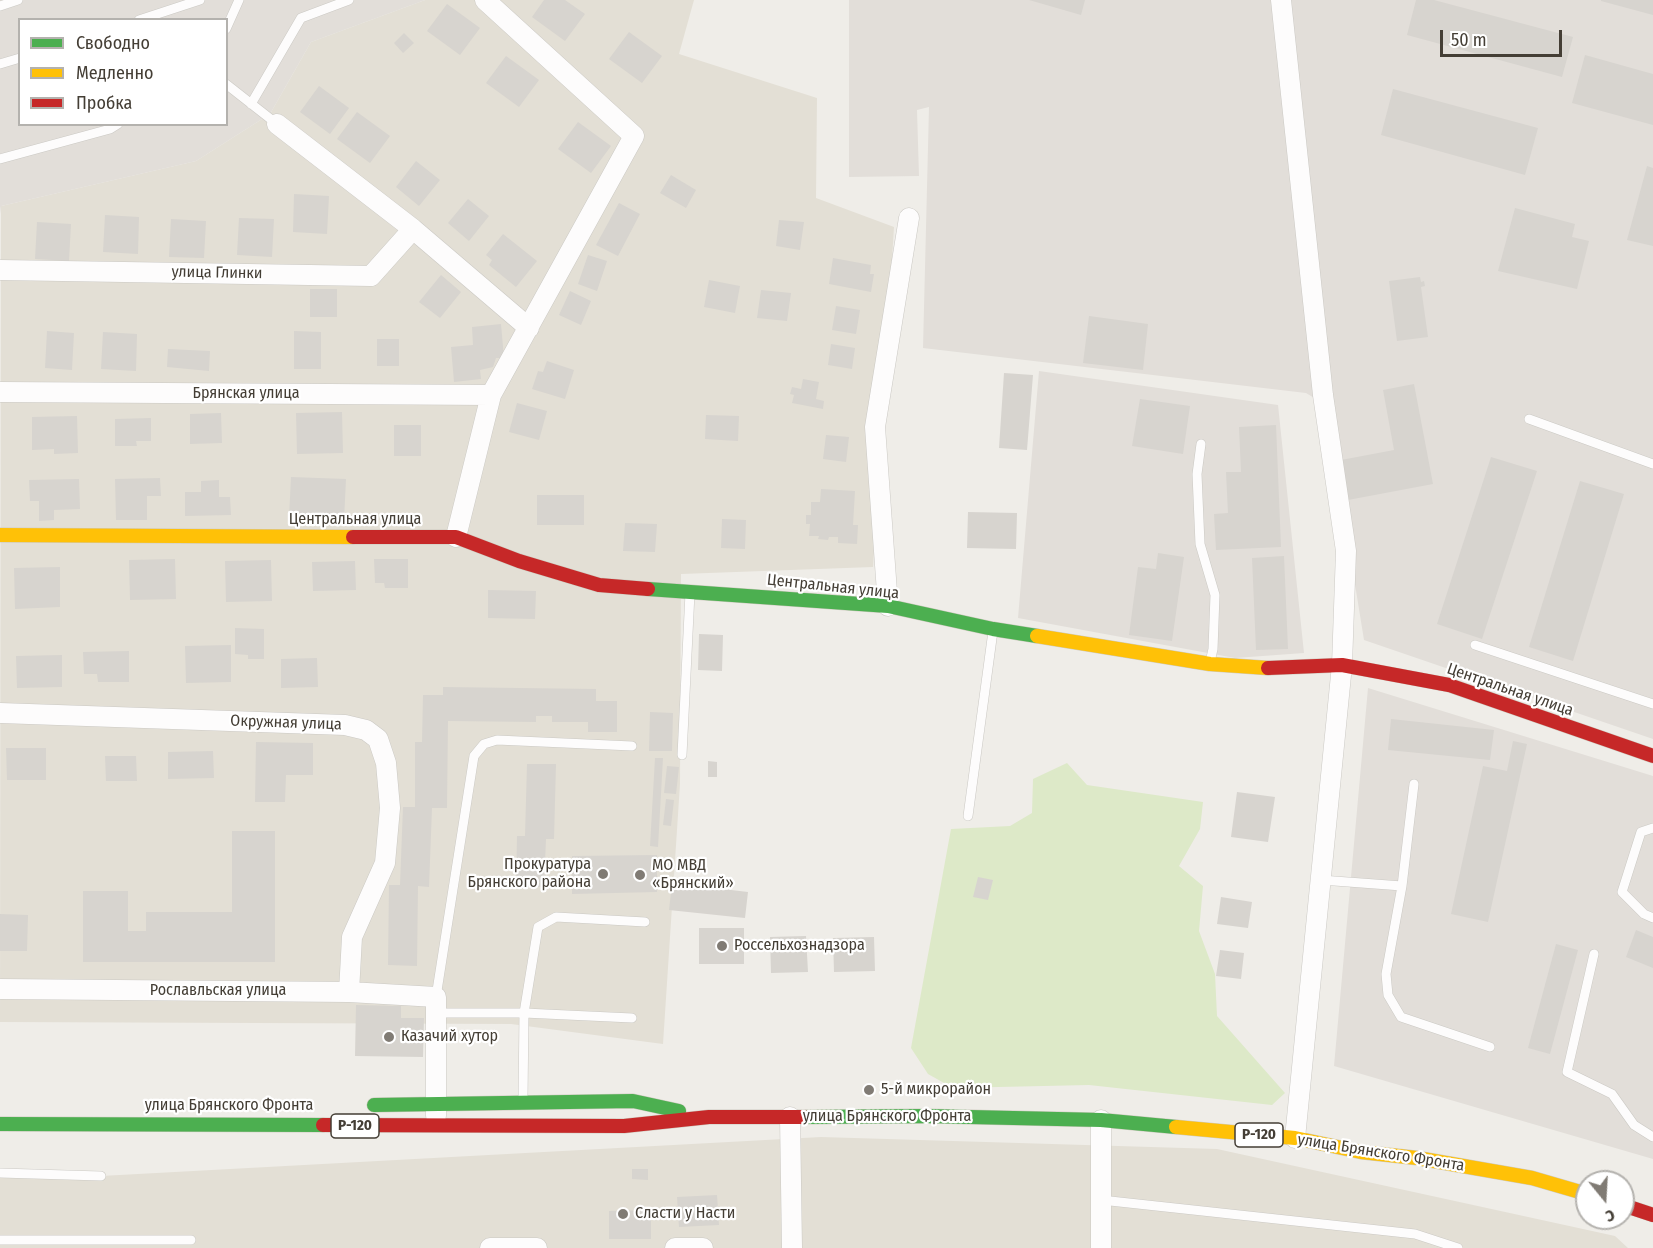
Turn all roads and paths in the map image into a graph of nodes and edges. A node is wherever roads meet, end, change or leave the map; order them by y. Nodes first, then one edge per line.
1 (18, 0) edge
2 (200, 0) edge
3 (239, 0) edge
4 (349, 0) edge
5 (484, 0) edge
6 (1281, 0) edge
7 (0, 6) edge
8 (145, 18) edge
9 (228, 24) edge
10 (18, 59) edge
11 (0, 64) edge
12 (228, 86) edge
13 (251, 104) junction
14 (277, 124) joint
15 (115, 126) edge
16 (0, 159) edge
17 (909, 218) dead end
18 (413, 229) junction
19 (0, 270) edge
20 (529, 328) junction
21 (0, 392) edge
22 (491, 395) junction
23 (1529, 419) dead end
24 (1202, 444) dead end
25 (1653, 464) edge
26 (0, 535) edge
27 (456, 537) junction
28 (690, 591) junction
29 (888, 606) junction
30 (993, 629) junction
31 (1475, 645) dead end
32 (1210, 664) junction
33 (1342, 665) junction
34 (1653, 704) edge
35 (0, 713) edge
36 (633, 746) dead end
37 (682, 754) dead end
38 (1653, 756) edge
39 (1414, 784) dead end
40 (968, 816) dead end
41 (1653, 828) edge
42 (1320, 880) junction
43 (1402, 886) junction
44 (1653, 918) edge
45 (645, 922) dead end
46 (1594, 954) dead end
47 (0, 989) edge
48 (349, 992) junction
49 (436, 1005) junction
50 (524, 1013) junction
51 (632, 1018) dead end
52 (1490, 1047) dead end
53 (523, 1103) junction
54 (436, 1104) junction
55 (365, 1106) dead end
56 (709, 1117) junction
57 (790, 1117) junction
58 (1101, 1120) junction
59 (0, 1124) edge
60 (436, 1126) junction
61 (523, 1126) junction
62 (1653, 1137) edge
63 (1295, 1138) junction
64 (0, 1173) edge
65 (101, 1176) dead end
66 (1575, 1191) edge
67 (1101, 1200) junction
68 (1635, 1209) edge
69 (1653, 1215) edge
70 (0, 1240) edge
71 (191, 1240) dead end
72 (20, 1244) edge
73 (490, 1248) edge
74 (537, 1248) edge
75 (678, 1248) edge
76 (703, 1248) edge
77 (792, 1248) edge
78 (1101, 1248) edge
79 (1458, 1248) edge

1 - 7 lane
2 - 8 lane
3 - 9 lane
4 - 13 lane
5 - 20 street
6 - 33 street
10 - 11 lane
12 - 13 lane
13 - 14 lane
14 - 18 street
15 - 16 lane
17 - 29 street
18 - 19 street, улица Глинки
18 - 20 street
20 - 22 street
21 - 22 street, Брянская улица
22 - 27 street
23 - 25 lane
24 - 32 lane
26 - 27 main road, Центральная улица
27 - 28 main road, Центральная улица
28 - 29 main road, Центральная улица
28 - 37 lane
29 - 30 main road, Центральная улица
30 - 32 main road, Центральная улица
30 - 40 lane
31 - 34 lane
32 - 33 main road, Центральная улица
33 - 38 main road, Центральная улица
33 - 42 street
35 - 48 street, Окружная улица
36 - 49 lane
39 - 43 lane
41 - 44 lane
42 - 43 lane
42 - 63 street
43 - 52 lane
45 - 50 lane
46 - 62 lane
47 - 48 street, Рославльская улица
48 - 49 street, Рославльская улица
49 - 50 lane
49 - 54 street
50 - 51 lane
50 - 53 lane
53 - 54 main road, улица Брянского Фронта
53 - 56 main road, улица Брянского Фронта
53 - 61 lane
54 - 55 main road, улица Брянского Фронта
54 - 60 street
56 - 57 main road, улица Брянского Фронта / Р-120
56 - 61 main road, улица Брянского Фронта / Р-120
57 - 58 main road, улица Брянского Фронта / Р-120
57 - 77 street
58 - 63 main road, улица Брянского Фронта / Р-120
58 - 67 street
59 - 60 main road, улица Брянского Фронта / Р-120
60 - 61 main road, улица Брянского Фронта / Р-120
63 - 66 main road, улица Брянского Фронта / Р-120
64 - 65 lane
67 - 78 street
67 - 79 lane
68 - 69 main road
70 - 72 lane
71 - 72 lane
73 - 74 street
75 - 76 street

